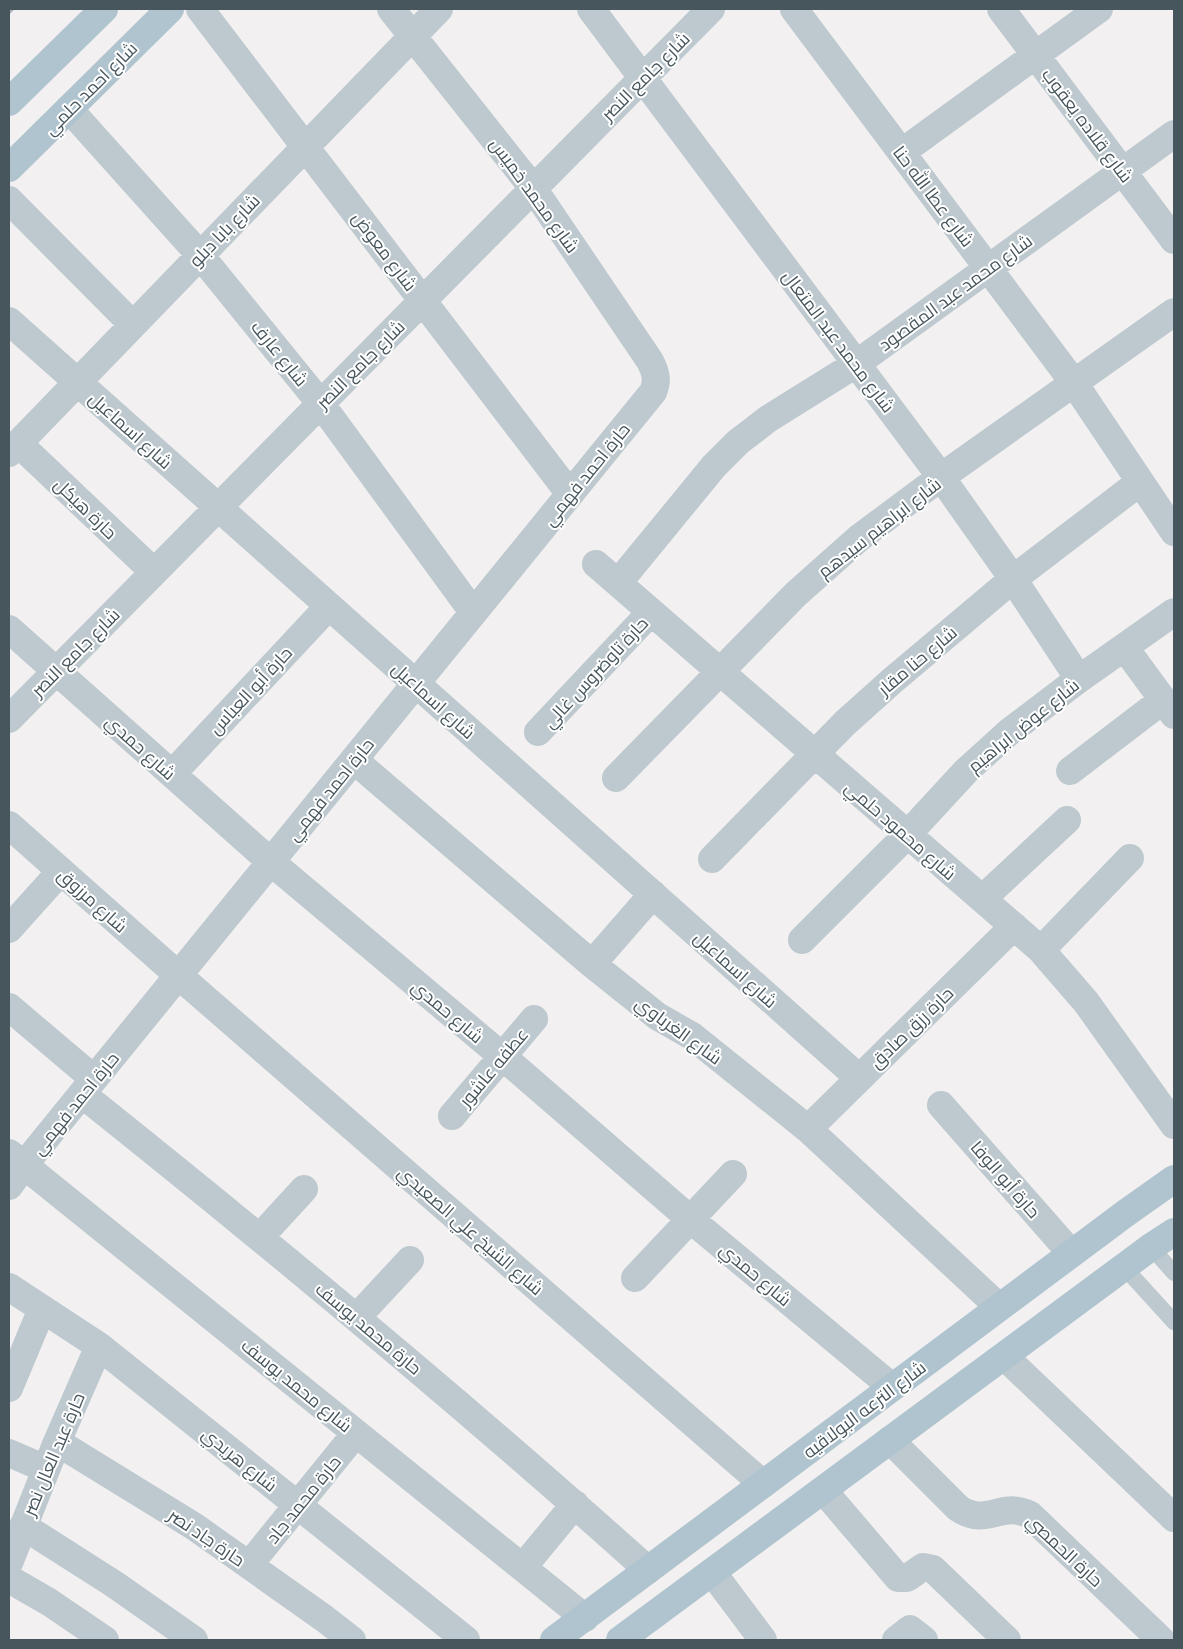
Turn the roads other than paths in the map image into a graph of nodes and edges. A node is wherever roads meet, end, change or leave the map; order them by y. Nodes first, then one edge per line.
1 (104, 9) edge
2 (170, 9) edge
3 (200, 9) edge
4 (391, 9) edge
5 (439, 9) edge
6 (591, 9) edge
7 (712, 9) edge
8 (794, 9) edge
9 (1001, 9) edge
10 (1098, 9) edge
11 (413, 36) junction
12 (1036, 55) junction
13 (643, 78) junction
14 (9, 102) edge
15 (69, 109) junction
16 (1174, 134) edge
17 (305, 146) junction
18 (902, 152) junction
19 (9, 168) edge
20 (1123, 171) junction
21 (533, 188) junction
22 (9, 200) edge
23 (1174, 240) edge
24 (200, 255) junction
25 (988, 268) junction
26 (423, 301) junction
27 (1174, 312) edge
28 (9, 321) edge
29 (132, 325) junction
30 (856, 364) junction
31 (77, 382) junction
32 (1074, 384) junction
33 (652, 392) joint
34 (320, 404) junction
35 (14, 448) edge
36 (941, 477) junction
37 (1140, 482) junction
38 (570, 494) junction
39 (218, 508) junction
40 (1174, 532) edge
41 (596, 564) dead end
42 (154, 572) junction
43 (1013, 579) junction
44 (618, 583) junction
45 (329, 606) junction
46 (473, 612) junction
47 (651, 612) junction
48 (1174, 612) edge
49 (9, 629) edge
50 (1125, 648) junction
51 (56, 671) junction
52 (719, 671) junction
53 (1079, 679) junction
54 (416, 684) junction
55 (1169, 708) edge
56 (9, 719) edge
57 (538, 732) dead end
58 (814, 755) junction
59 (354, 760) junction
60 (1070, 771) dead end
61 (172, 774) junction
62 (616, 778) dead end
63 (1067, 820) dead end
64 (9, 825) edge
65 (907, 836) junction
66 (1130, 858) dead end
67 (712, 859) dead end
68 (270, 862) junction
69 (61, 871) junction
70 (653, 894) junction
71 (982, 899) junction
72 (1014, 926) junction
73 (9, 929) edge
74 (802, 940) dead end
75 (1041, 950) junction
76 (592, 964) junction
77 (178, 975) junction
78 (9, 1007) edge
79 (534, 1019) dead end
80 (502, 1056) junction
81 (859, 1078) junction
82 (88, 1086) junction
83 (942, 1105) dead end
84 (452, 1116) dead end
85 (1174, 1126) edge
86 (808, 1129) junction
87 (14, 1168) edge
88 (733, 1174) dead end
89 (1174, 1180) edge
90 (304, 1189) dead end
91 (1126, 1213) junction
92 (690, 1219) junction
93 (1174, 1232) edge
94 (260, 1236) junction
95 (1151, 1247) junction
96 (1071, 1253) junction
97 (410, 1260) dead end
98 (1124, 1267) junction
99 (1174, 1273) edge
100 (635, 1278) dead end
101 (9, 1287) edge
102 (999, 1307) junction
103 (42, 1309) junction
104 (357, 1317) junction
105 (1174, 1322) edge
106 (99, 1346) junction
107 (1005, 1357) junction
108 (892, 1387) junction
109 (9, 1388) edge
110 (356, 1432) junction
111 (890, 1440) junction
112 (57, 1442) junction
113 (9, 1453) edge
114 (46, 1469) junction
115 (763, 1484) junction
116 (823, 1490) junction
117 (575, 1504) junction
118 (298, 1505) junction
119 (1174, 1518) edge
120 (23, 1526) junction
121 (9, 1563) edge
122 (249, 1566) junction
123 (523, 1567) junction
124 (648, 1570) junction
125 (712, 1572) junction
126 (9, 1579) edge
127 (585, 1618) junction
128 (105, 1640) edge
129 (194, 1640) edge
130 (352, 1640) edge
131 (466, 1640) edge
132 (554, 1640) edge
133 (620, 1640) edge
134 (763, 1640) edge
135 (896, 1640) edge
136 (924, 1640) edge
137 (1007, 1640) edge
138 (1161, 1640) edge

1 - 14 main road
2 - 15 main road, شارع احمد حلمي
3 - 17 street, شارع معوض
4 - 11 street, شارع محمد خميس
5 - 11 street, شارع بابا دبلو
6 - 13 street, شارع محمد عبد المتعال
7 - 13 street, شارع جامع النصر
8 - 18 street, شارع عطا الله حنا
9 - 12 street, شارع قلاده يعقوب
10 - 12 street
11 - 17 street, شارع بابا دبلو
11 - 21 street, شارع محمد خميس
12 - 18 street
12 - 20 street, شارع قلاده يعقوب
13 - 21 street, شارع جامع النصر
13 - 30 street, شارع محمد عبد المتعال
15 - 19 main road, شارع احمد حلمي
15 - 24 street, شارع عارف
16 - 20 street, شارع محمد عبد المقصود
17 - 24 street, شارع بابا دبلو
17 - 26 street, شارع معوض
18 - 25 street, شارع عطا الله حنا
20 - 23 street, شارع قلاده يعقوب
20 - 25 street, شارع محمد عبد المقصود
21 - 26 street, شارع جامع النصر
21 - 33 street, شارع محمد خميس
22 - 29 street
24 - 29 street, شارع بابا دبلو
24 - 34 street, شارع عارف
25 - 30 street, شارع محمد عبد المقصود
25 - 32 street, شارع عطا الله حنا
26 - 34 street, شارع جامع النصر
26 - 38 street, شارع معوض
27 - 32 street, شارع ابراهيم سيدهم
28 - 31 street, شارع اسماعيل
29 - 31 street, شارع بابا دبلو
30 - 36 street, شارع محمد عبد المتعال
30 - 44 street, شارع محمد عبد المقصود
31 - 35 street, شارع بابا دبلو
31 - 39 street, شارع اسماعيل
32 - 36 street, شارع ابراهيم سيدهم
32 - 37 street, شارع عطا الله حنا
33 - 38 street, حارة احمد فهمي
34 - 39 street, شارع جامع النصر
34 - 46 street, شارع عارف
35 - 42 street, حارة هيكل
36 - 43 street, شارع محمد عبد المتعال
36 - 52 street, شارع ابراهيم سيدهم
37 - 40 street, شارع عطا الله حنا
37 - 43 street, شارع حنا مقار
38 - 46 street, حارة احمد فهمي
39 - 42 street, شارع جامع النصر
39 - 45 street, شارع اسماعيل
41 - 44 street, شارع محمود حلمي
42 - 51 street, شارع جامع النصر
43 - 53 street, شارع محمد عبد المتعال
43 - 58 street, شارع حنا مقار
44 - 47 street, شارع محمود حلمي
45 - 54 street, شارع اسماعيل
45 - 61 street, حارة أبو العباس
46 - 54 street, حارة احمد فهمي
47 - 52 street, شارع محمود حلمي
47 - 57 street, حارة تاوضروس غالي
48 - 50 street, شارع عوض ابراهيم
49 - 51 street, شارع حمدي
50 - 53 street, شارع عوض ابراهيم
50 - 55 street
51 - 56 street, شارع جامع النصر
51 - 61 street, شارع حمدي
52 - 58 street, شارع محمود حلمي
52 - 62 street, شارع ابراهيم سيدهم
53 - 65 street, شارع عوض ابراهيم
54 - 59 street, حارة احمد فهمي
54 - 70 street, شارع اسماعيل
55 - 60 street
58 - 65 street, شارع محمود حلمي
58 - 67 street, شارع حنا مقار
59 - 68 street, حارة احمد فهمي
59 - 76 street, شارع الغرباوي
61 - 68 street, شارع حمدي
63 - 71 street
64 - 69 street, شارع مرزوق
65 - 71 street, شارع محمود حلمي
65 - 74 street, شارع عوض ابراهيم
66 - 75 street
68 - 77 street, حارة احمد فهمي
68 - 80 street, شارع حمدي
69 - 73 street
69 - 77 street, شارع مرزوق
70 - 76 street
70 - 81 street, شارع اسماعيل
71 - 72 street, شارع محمود حلمي
72 - 75 street, شارع محمود حلمي
72 - 81 street, حارة رزق صادق
75 - 85 street, شارع محمود حلمي
76 - 86 street, شارع الغرباوي
77 - 82 street, حارة احمد فهمي
77 - 115 street, شارع الشيخ علي الصعيدي
78 - 82 street, حارة محمد يوسف
79 - 80 street, عطفه عاشور
80 - 84 street, عطفه عاشور
80 - 92 street, شارع حمدي
81 - 86 street, حارة رزق صادق
82 - 87 street, حارة احمد فهمي
82 - 94 street, حارة محمد يوسف
83 - 96 street, حارة أبو الوفا
86 - 102 street, شارع الغرباوي
87 - 110 street, شارع محمد يوسف
88 - 92 street
89 - 91 main road, شارع الترعه البولاقيه
90 - 94 street
91 - 95 main road
91 - 96 main road, شارع الترعه البولاقيه
92 - 100 street
92 - 108 street, شارع حمدي
93 - 95 main road
94 - 104 street, حارة محمد يوسف
95 - 98 main road
95 - 99 lane
96 - 102 main road, شارع الترعه البولاقيه
97 - 104 street
98 - 105 lane
98 - 107 main road
101 - 103 street, شارع هريدي
102 - 108 main road, شارع الترعه البولاقيه
103 - 106 street, شارع هريدي
103 - 109 street
104 - 117 street, حارة محمد يوسف
106 - 112 street, حارة عبد العال نصر
106 - 118 street, شارع هريدي
107 - 111 main road
107 - 119 street
108 - 115 main road, شارع الترعه البولاقيه
110 - 118 street, حارة محمد جاد
110 - 123 street, شارع محمد يوسف
111 - 116 main road
111 - 138 street, حارة الحمصي
112 - 114 street, حارة عبد العال نصر
112 - 122 street, حارة جاد نصر
113 - 114 street
114 - 120 street, حارة عبد العال نصر
115 - 124 main road, شارع الترعه البولاقيه
116 - 125 main road
116 - 137 street
117 - 123 street
117 - 124 street, حارة محمد يوسف
118 - 122 street, حارة محمد جاد
118 - 131 street, شارع هريدي
120 - 121 street, حارة عبد العال نصر
120 - 129 street
122 - 130 street, حارة جاد نصر
123 - 127 street, شارع محمد يوسف
124 - 127 main road, شارع الترعه البولاقيه
125 - 133 main road
125 - 134 street
126 - 128 street
127 - 132 main road, شارع الترعه البولاقيه
135 - 136 street

